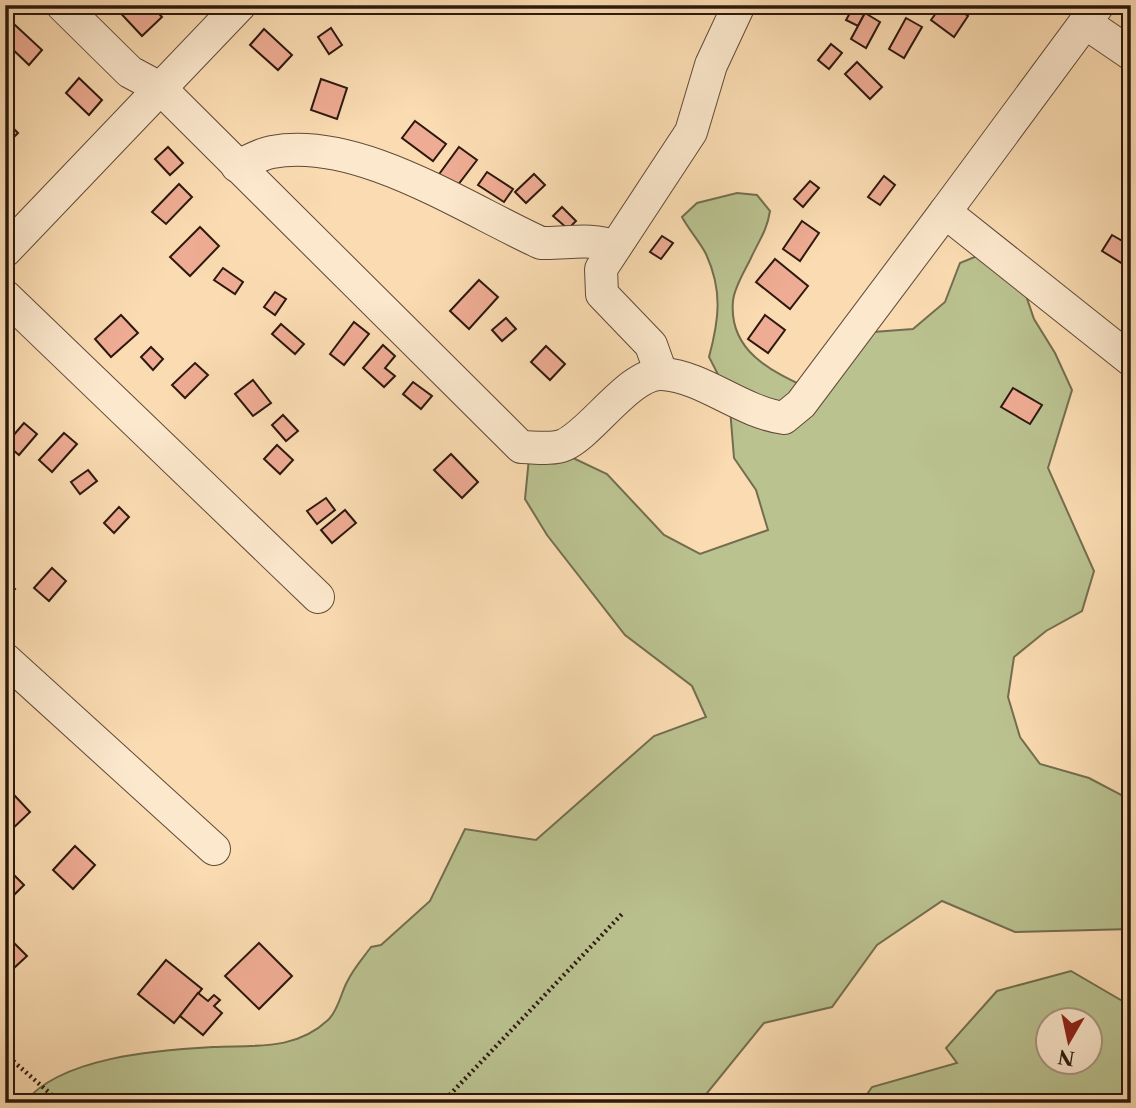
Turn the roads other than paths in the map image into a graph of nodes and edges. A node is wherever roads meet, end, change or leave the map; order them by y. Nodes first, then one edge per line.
1 (62, 5) edge
2 (240, 5) edge
3 (739, 5) edge
4 (1092, 14) edge
5 (1131, 54) edge
6 (160, 88) junction
7 (237, 166) junction
8 (945, 212) junction
9 (615, 247) junction
10 (5, 251) edge
11 (5, 296) edge
12 (1131, 360) edge
13 (661, 373) junction
14 (318, 597) dead end
15 (5, 659) edge
16 (214, 849) dead end

1 - 6 street
2 - 6 street
3 - 9 street
4 - 5 street
4 - 8 street
6 - 7 street
6 - 10 street
7 - 9 street
7 - 13 street
8 - 12 street
8 - 13 street
9 - 13 street
11 - 14 street
15 - 16 street

